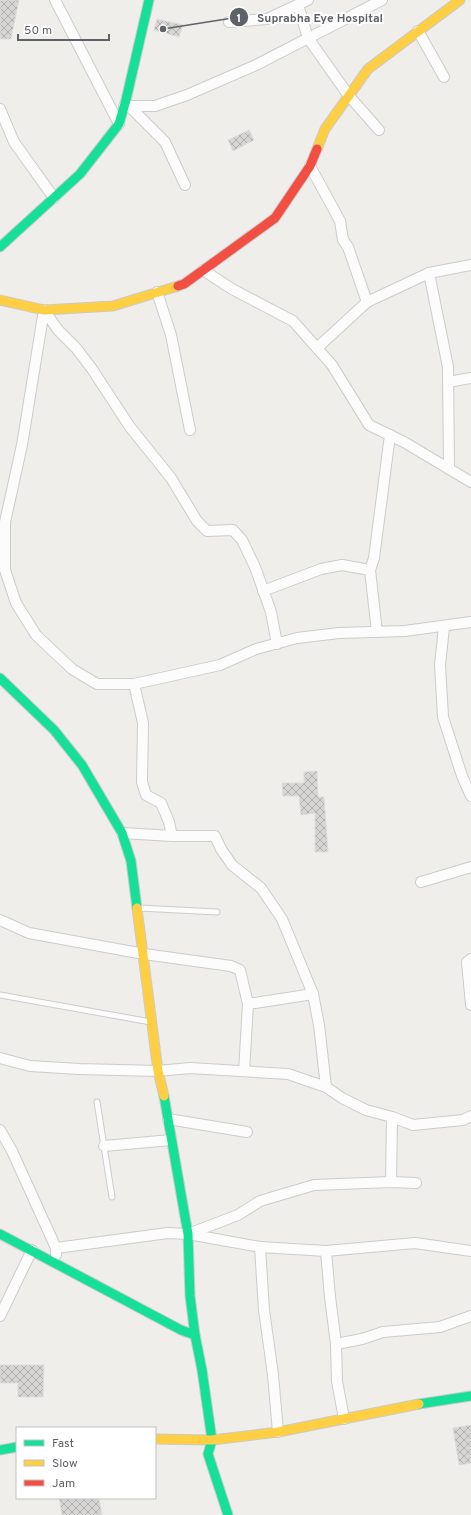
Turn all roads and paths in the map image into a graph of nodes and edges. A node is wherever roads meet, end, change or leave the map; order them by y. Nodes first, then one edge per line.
1 (56, 0) edge
2 (149, 0) edge
3 (308, 0) edge
4 (382, 0) edge
5 (460, 0) edge
6 (298, 5) junction
7 (229, 22) dead end
8 (418, 31) junction
9 (308, 38) junction
10 (444, 77) dead end
11 (349, 96) junction
12 (127, 106) junction
13 (0, 109) edge
14 (119, 124) junction
15 (379, 130) dead end
16 (310, 166) junction
17 (185, 185) dead end
18 (54, 198) junction
19 (0, 247) edge
20 (471, 265) edge
21 (203, 270) junction
22 (428, 273) junction
23 (157, 292) junction
24 (0, 300) edge
25 (367, 302) junction
26 (44, 310) junction
27 (317, 348) junction
28 (471, 378) edge
29 (448, 382) junction
30 (190, 430) dead end
31 (390, 436) junction
32 (449, 469) junction
33 (471, 482) edge
34 (370, 570) junction
35 (263, 591) junction
36 (471, 622) edge
37 (444, 627) junction
38 (377, 632) junction
39 (277, 644) junction
40 (0, 678) edge
41 (134, 684) junction
42 (471, 796) edge
43 (122, 832) junction
44 (172, 836) junction
45 (471, 867) edge
46 (421, 882) dead end
47 (138, 908) junction
48 (217, 912) dead end
49 (0, 920) edge
50 (144, 954) junction
51 (471, 960) edge
52 (313, 994) junction
53 (0, 995) edge
54 (248, 1004) junction
55 (471, 1005) edge
56 (152, 1022) junction
57 (0, 1058) edge
58 (158, 1071) junction
59 (244, 1071) junction
60 (326, 1087) junction
61 (97, 1102) dead end
62 (471, 1116) edge
63 (392, 1117) junction
64 (168, 1119) junction
65 (0, 1130) edge
66 (247, 1132) dead end
67 (171, 1140) junction
68 (104, 1146) junction
69 (391, 1182) junction
70 (416, 1183) dead end
71 (112, 1197) dead end
72 (0, 1234) edge
73 (188, 1234) junction
74 (260, 1247) junction
75 (56, 1248) junction
76 (32, 1250) junction
77 (326, 1251) junction
78 (471, 1251) edge
79 (56, 1263) junction
80 (0, 1316) edge
81 (471, 1316) edge
82 (195, 1335) junction
83 (336, 1344) junction
84 (471, 1396) edge
85 (344, 1419) junction
86 (278, 1432) junction
87 (156, 1439) edge
88 (212, 1440) junction
89 (16, 1447) edge
90 (0, 1450) edge
91 (228, 1515) edge

1 - 14 street
2 - 12 street
3 - 6 street
4 - 9 street
5 - 8 street
6 - 7 street
6 - 9 street
8 - 10 street
8 - 11 street
9 - 11 street
9 - 12 street
11 - 15 street
11 - 16 street
12 - 14 street
12 - 17 street
13 - 18 street
14 - 18 street
16 - 21 street
16 - 25 street
18 - 19 street
20 - 22 street
21 - 23 street
21 - 27 street
22 - 25 street
22 - 29 street
23 - 26 street
23 - 30 street
24 - 26 street
25 - 27 street
26 - 35 street
26 - 41 street
27 - 31 street
28 - 29 street
29 - 32 street
31 - 32 street
31 - 34 street
32 - 33 street
34 - 35 street
34 - 38 street
35 - 39 street
36 - 37 street
37 - 38 street
37 - 42 street
38 - 39 street
39 - 41 street
40 - 43 street
41 - 44 street
43 - 44 street
43 - 47 street
44 - 52 street
45 - 46 street
47 - 48 lane
47 - 50 street
49 - 50 street
50 - 54 street
50 - 56 street
51 - 55 street
52 - 54 street
52 - 60 street
53 - 56 lane
54 - 59 street
56 - 58 street
57 - 58 street
58 - 59 street
58 - 64 street
59 - 60 street
60 - 63 street
61 - 68 lane
62 - 63 street
63 - 69 street
64 - 66 street
64 - 67 street
65 - 75 street
67 - 68 street
67 - 73 street
68 - 71 lane
69 - 70 street
69 - 73 street
72 - 76 street
73 - 74 street
73 - 75 street
73 - 82 street
74 - 77 street
74 - 86 street
75 - 79 street
76 - 79 street
76 - 80 street
77 - 78 street
77 - 83 street
79 - 82 street
81 - 83 street
82 - 88 street
83 - 85 street
84 - 85 street
85 - 86 street
86 - 88 street
87 - 88 street
88 - 91 street
89 - 90 street

